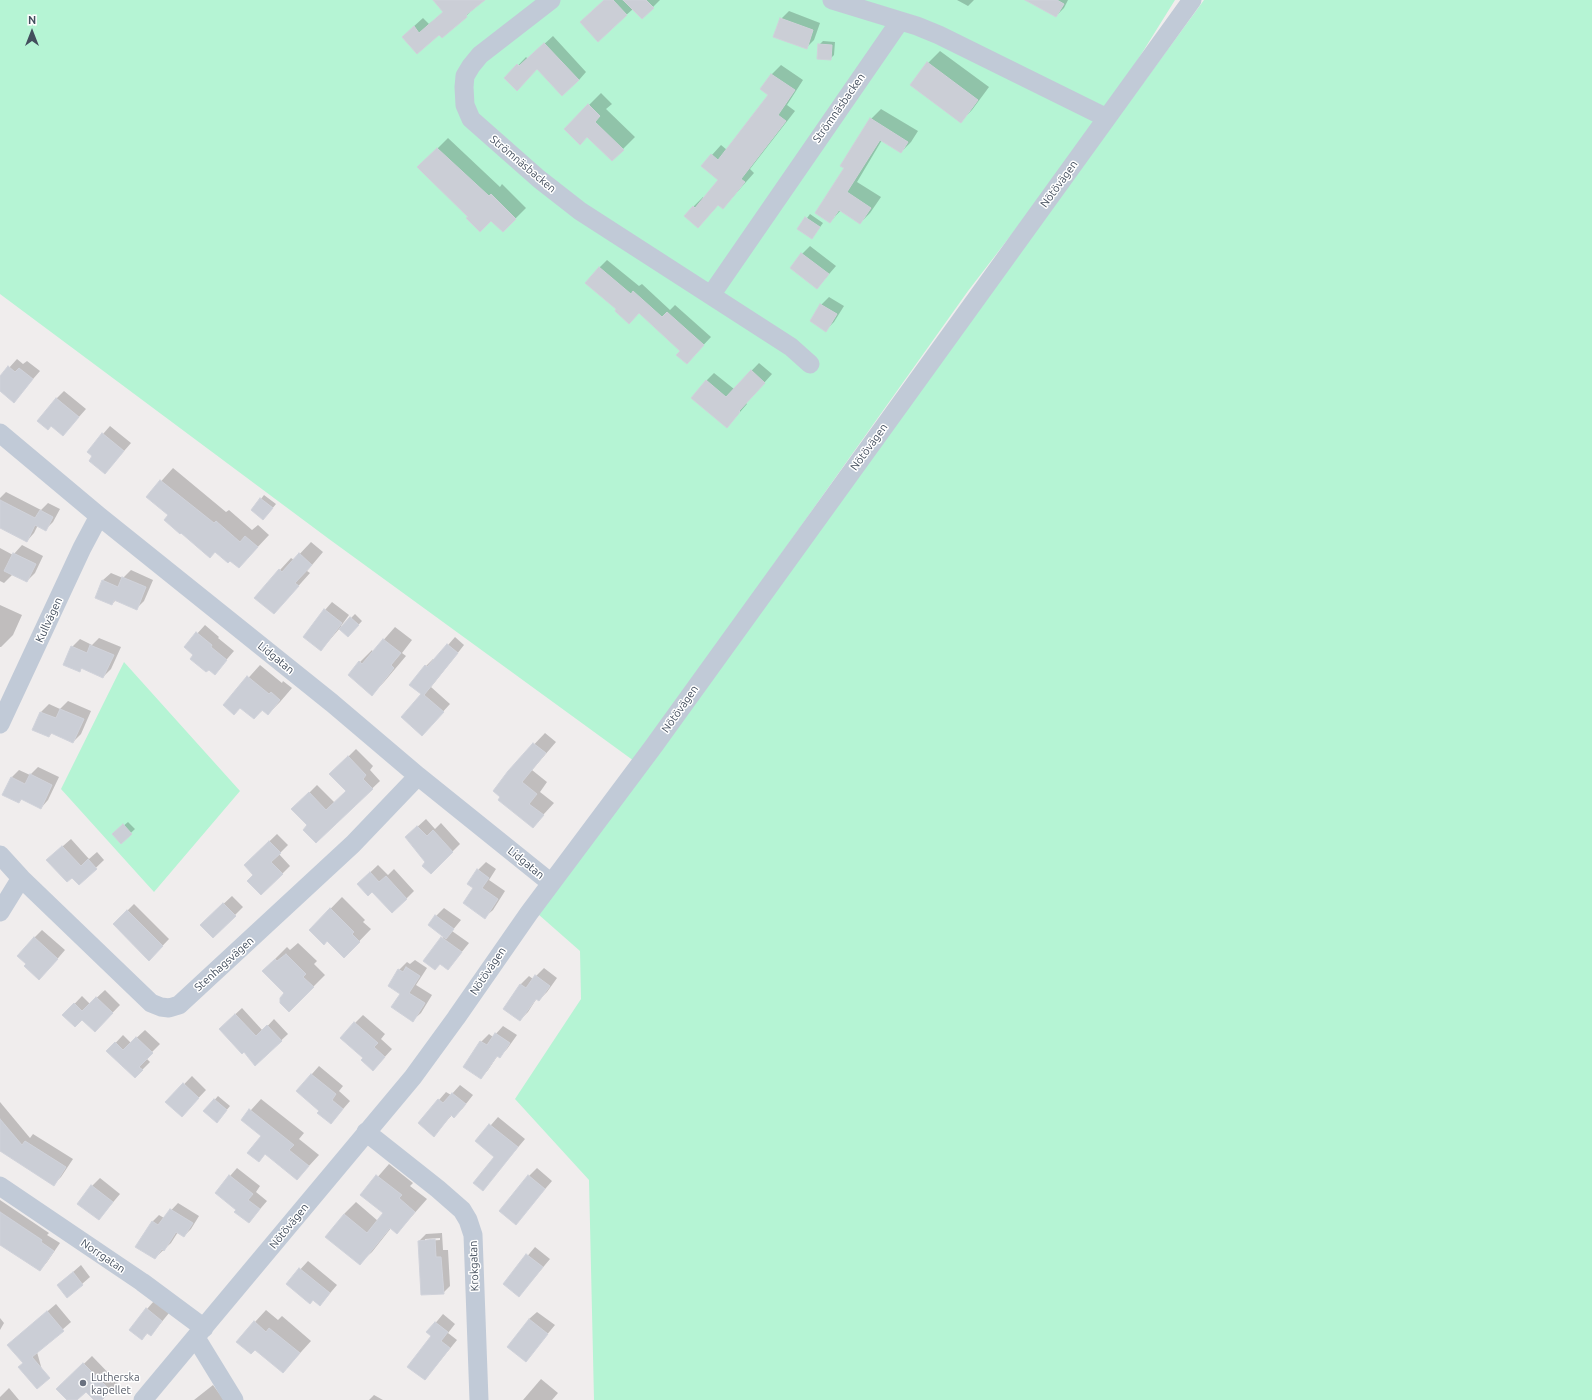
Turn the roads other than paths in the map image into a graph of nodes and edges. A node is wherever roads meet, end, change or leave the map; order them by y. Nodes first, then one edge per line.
1 (551, 0) edge
2 (832, 0) edge
3 (1192, 0) edge
4 (900, 21) junction
5 (1107, 118) junction
6 (711, 295) junction
7 (810, 364) dead end
8 (0, 433) edge
9 (99, 516) junction
10 (0, 724) edge
11 (418, 776) junction
12 (0, 855) edge
13 (21, 878) junction
14 (551, 883) junction
15 (0, 912) edge
16 (366, 1132) junction
17 (0, 1186) edge
18 (200, 1333) junction
19 (143, 1400) edge
20 (234, 1400) edge
21 (479, 1400) edge

1 - 6 street, Strömnäsbacken
2 - 4 street
3 - 5 street, Nötövägen
4 - 5 street
4 - 6 street, Strömnäsbacken
5 - 14 street, Nötövägen
6 - 7 street, Strömnäsbacken
8 - 9 street, Lidgatan
9 - 10 street, Kullvägen
9 - 11 street, Lidgatan
11 - 13 street, Stenhagsvägen
11 - 14 street, Lidgatan
12 - 13 street
13 - 15 street
14 - 16 street, Nötövägen
16 - 18 street, Nötövägen
16 - 21 street, Krokgatan
17 - 18 street, Norrgatan
18 - 19 street, Nötövägen
18 - 20 street, Norrgatan

